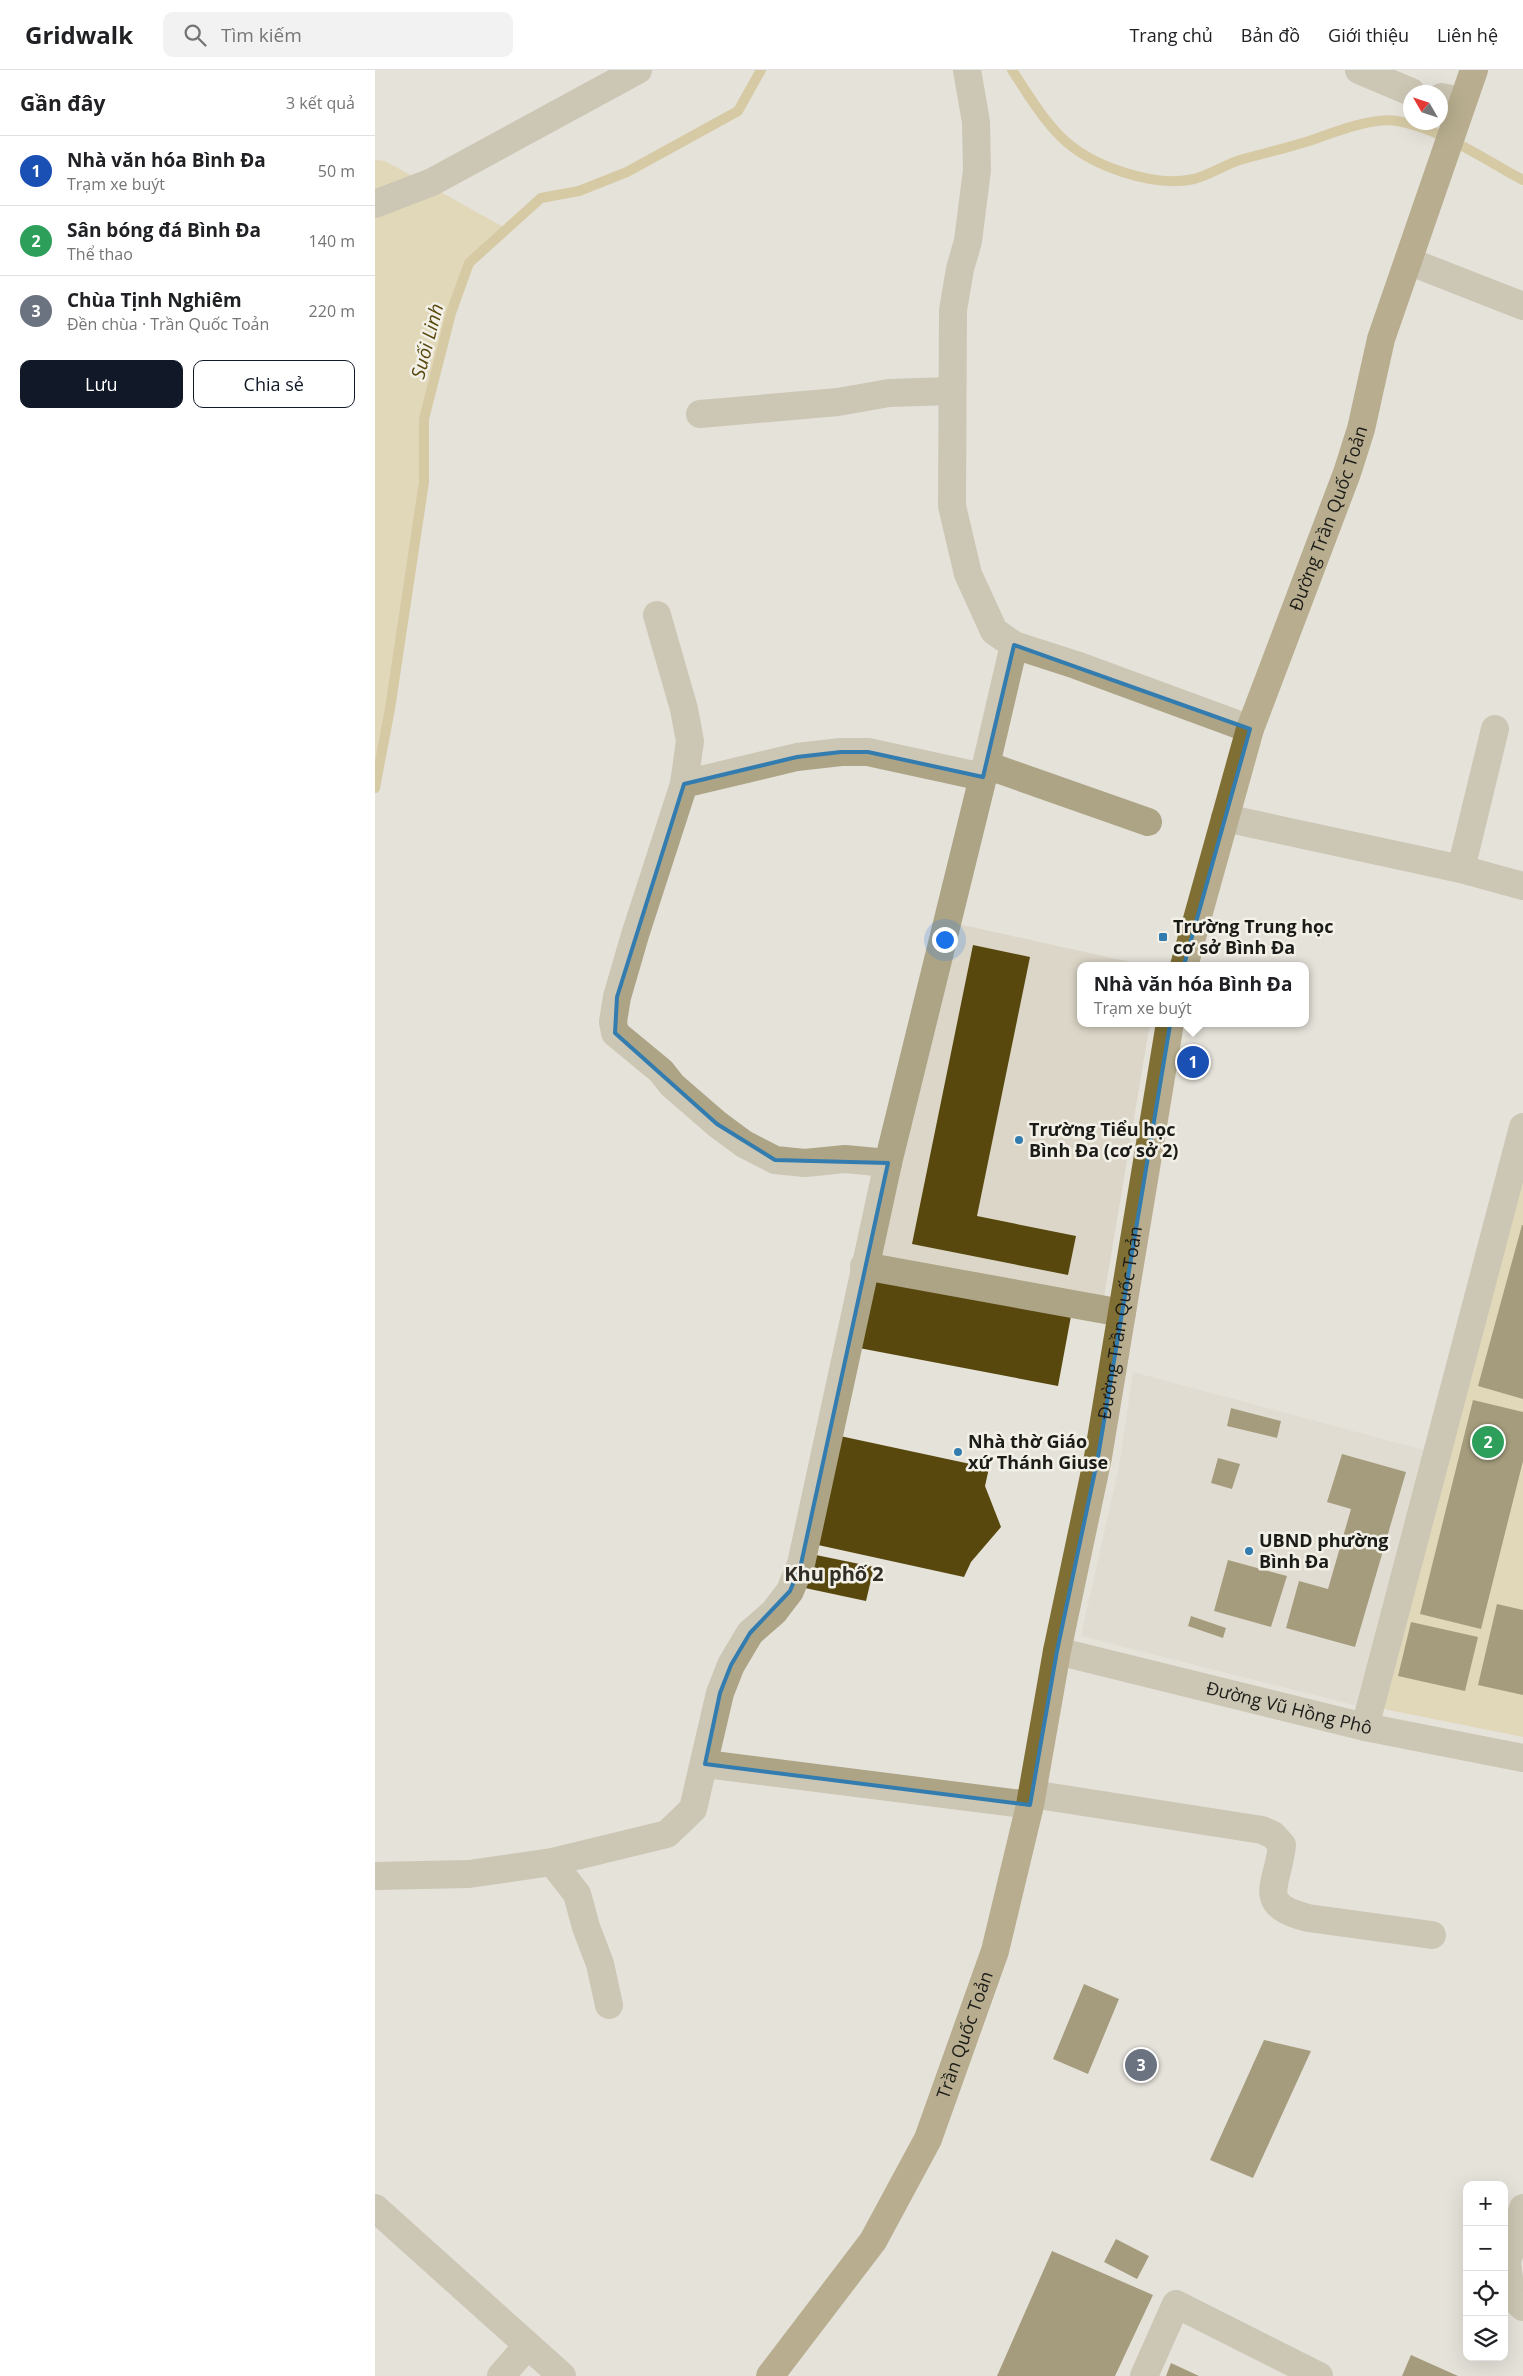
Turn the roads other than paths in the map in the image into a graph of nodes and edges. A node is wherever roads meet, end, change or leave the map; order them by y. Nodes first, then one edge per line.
1 (638, 70) edge
2 (967, 70) edge
3 (1359, 70) edge
4 (1473, 70) edge
5 (1403, 89) edge
6 (1454, 106) edge
7 (375, 204) edge
8 (1408, 261) junction
9 (1523, 306) edge
10 (951, 391) junction
11 (700, 414) dead end
12 (657, 614) dead end
13 (1014, 644) junction
14 (1251, 729) junction
15 (1495, 729) dead end
16 (985, 771) junction
17 (684, 784) junction
18 (1225, 818) junction
19 (1149, 822) dead end
20 (1461, 869) junction
21 (1523, 886) edge
22 (1185, 962) edge
23 (1169, 1027) edge
24 (1523, 1127) edge
25 (888, 1163) junction
26 (864, 1266) junction
27 (1122, 1313) junction
28 (1057, 1651) junction
29 (1365, 1726) junction
30 (1523, 1758) edge
31 (705, 1764) junction
32 (1031, 1799) junction
33 (552, 1862) junction
34 (375, 1876) edge
35 (1432, 1935) dead end
36 (609, 2005) dead end
37 (375, 2208) edge
38 (1523, 2208) edge
39 (1523, 2307) edge
40 (527, 2346) junction
41 (501, 2376) edge
42 (563, 2376) edge
43 (770, 2376) edge
44 (1143, 2376) edge
45 (1319, 2376) edge

1 - 7 street
2 - 10 street
3 - 5 street
4 - 6 main road, Đường Trần Quốc Toản
6 - 8 main road, Đường Trần Quốc Toản
8 - 9 street
8 - 14 main road, Đường Trần Quốc Toản
10 - 11 street
10 - 13 street
12 - 17 street
13 - 14 street
13 - 16 street
14 - 18 main road, Đường Trần Quốc Toản
15 - 20 street
16 - 17 street
16 - 19 street
16 - 25 street
17 - 25 street
18 - 20 street
18 - 22 main road, Đường Trần Quốc Toản
20 - 21 street
23 - 27 main road, Đường Trần Quốc Toản
24 - 29 street
25 - 26 street
26 - 27 street
26 - 31 street
27 - 28 main road, Đường Trần Quốc Toản
28 - 29 street, Đường Vũ Hồng Phô
28 - 32 main road, Trần Quốc Toản
29 - 30 street, Đường Vũ Hồng Phô
31 - 32 street
31 - 33 street
32 - 35 street
32 - 43 main road, Trần Quốc Toản
33 - 34 street
33 - 36 street
37 - 40 street
38 - 39 street
40 - 41 street
40 - 42 street
44 - 45 street

